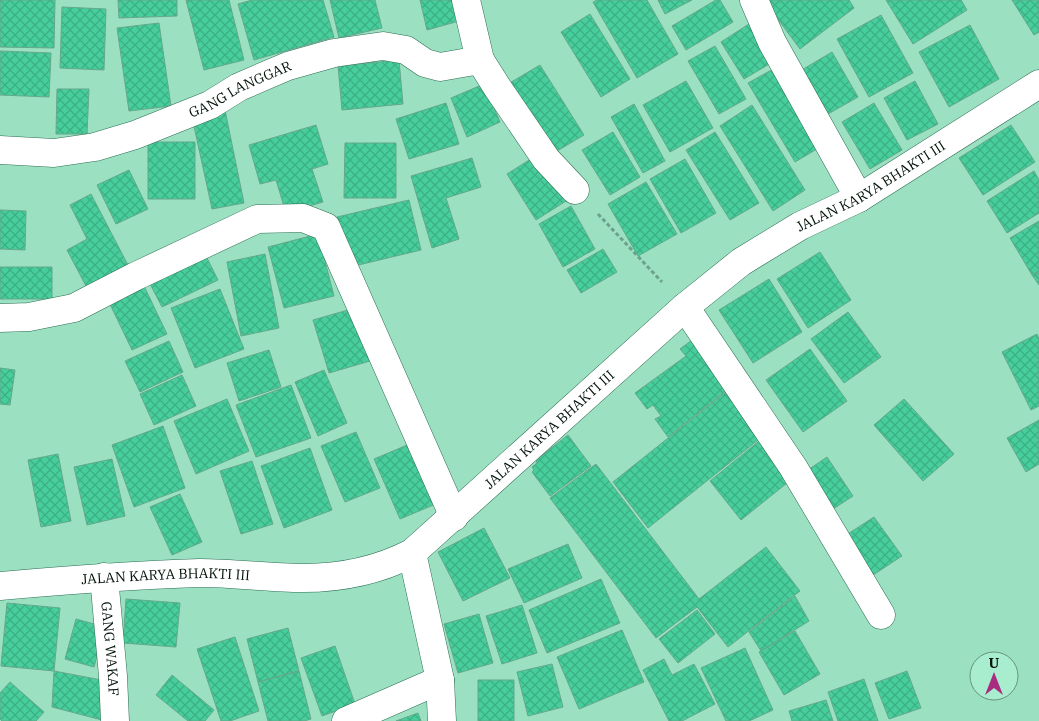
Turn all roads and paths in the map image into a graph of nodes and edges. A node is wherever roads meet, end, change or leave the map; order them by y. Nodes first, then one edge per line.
1 (466, 0) edge
2 (754, 0) edge
3 (480, 60) junction
4 (1039, 84) edge
5 (0, 150) edge
6 (575, 190) joint
7 (859, 198) junction
8 (685, 307) junction
9 (0, 318) edge
10 (454, 517) junction
11 (412, 553) junction
12 (104, 577) junction
13 (0, 586) edge
14 (881, 614) dead end
15 (440, 680) junction
16 (115, 721) edge
17 (346, 721) edge
18 (442, 721) edge

1 - 3 street
2 - 7 street
3 - 5 street, GANG LANGGAR
3 - 6 street
4 - 7 street, JALAN KARYA BHAKTI III
6 - 8 path
7 - 8 street, JALAN KARYA BHAKTI III
8 - 10 street, JALAN KARYA BHAKTI III
8 - 14 street
9 - 10 street
10 - 11 street, JALAN KARYA BHAKTI III
11 - 12 street, JALAN KARYA BHAKTI III
11 - 15 street
12 - 13 street, JALAN KARYA BHAKTI III
12 - 16 street, GANG WAKAF
15 - 17 street
15 - 18 street

